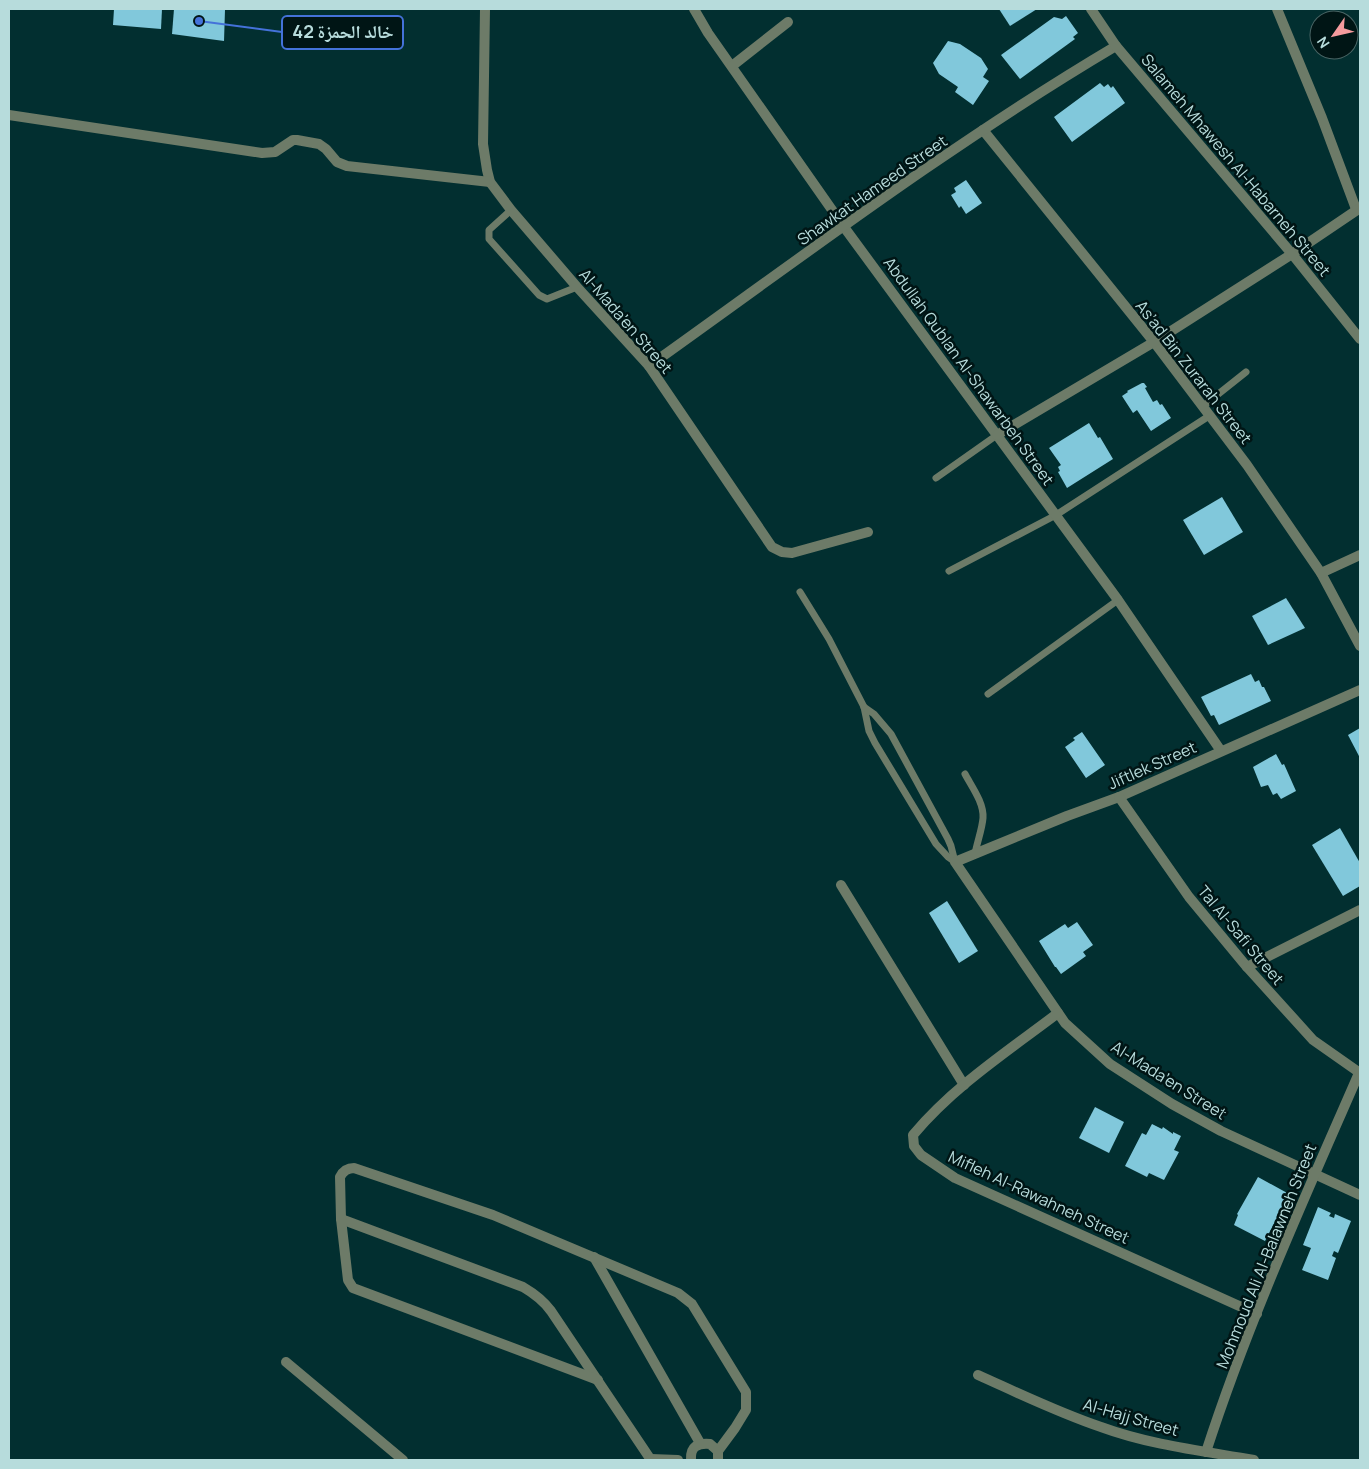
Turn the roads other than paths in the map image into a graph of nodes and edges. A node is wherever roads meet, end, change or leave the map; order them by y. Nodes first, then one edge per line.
1 (485, 9) edge
2 (694, 9) edge
3 (1091, 9) edge
4 (1278, 9) edge
5 (788, 22) dead end
6 (1116, 46) junction
7 (732, 66) junction
8 (9, 115) edge
9 (983, 130) junction
10 (490, 182) junction
11 (1358, 209) edge
12 (511, 210) junction
13 (844, 227) junction
14 (1292, 254) junction
15 (577, 287) junction
16 (1360, 339) edge
17 (1154, 342) junction
18 (649, 366) junction
19 (1246, 372) dead end
20 (1202, 407) junction
21 (1209, 416) junction
22 (997, 435) junction
23 (936, 478) dead end
24 (1056, 515) junction
25 (868, 532) dead end
26 (1360, 555) edge
27 (949, 572) dead end
28 (1321, 573) junction
29 (800, 592) dead end
30 (1118, 600) junction
31 (1360, 646) edge
32 (1360, 690) edge
33 (988, 694) dead end
34 (864, 707) junction
35 (1221, 751) junction
36 (965, 774) dead end
37 (1119, 797) junction
38 (974, 854) junction
39 (955, 862) junction
40 (841, 885) dead end
41 (1360, 910) edge
42 (1247, 967) junction
43 (1058, 1013) junction
44 (1360, 1073) edge
45 (964, 1085) junction
46 (1316, 1174) junction
47 (1360, 1195) edge
48 (341, 1219) junction
49 (594, 1257) junction
50 (1257, 1314) junction
51 (286, 1362) dead end
52 (978, 1375) dead end
53 (598, 1380) junction
54 (700, 1443) junction
55 (1206, 1452) junction
56 (718, 1456) edge
57 (403, 1460) edge
58 (651, 1460) edge
59 (678, 1460) edge
60 (691, 1460) edge
61 (1254, 1460) edge

1 - 10 street, Al-Mada’en Street
2 - 7 street, Abdullah Qublan Al-Shawarbeh Street
3 - 6 street, Salameh Mhawesh Al-Habarneh Street
4 - 11 street
5 - 7 street
6 - 9 street, Shawkat Hameed Street
6 - 14 street, Salameh Mhawesh Al-Habarneh Street
7 - 13 street, Abdullah Qublan Al-Shawarbeh Street
8 - 10 street
9 - 13 street, Shawkat Hameed Street
9 - 17 street, As’ad Bin Zurarah Street
10 - 12 street, Al-Mada’en Street
11 - 14 street
12 - 15 street, Al-Mada’en Street
12 - 15 lane
13 - 18 street, Shawkat Hameed Street
13 - 22 street, Abdullah Qublan Al-Shawarbeh Street
14 - 16 street, Salameh Mhawesh Al-Habarneh Street
14 - 17 street
15 - 18 street, Al-Mada’en Street
17 - 20 street, As’ad Bin Zurarah Street
17 - 22 street
18 - 25 street, Al-Mada’en Street
19 - 20 lane
20 - 21 street, As’ad Bin Zurarah Street
21 - 24 lane
21 - 28 street, As’ad Bin Zurarah Street
22 - 23 lane
22 - 24 street, Abdullah Qublan Al-Shawarbeh Street
24 - 27 lane
24 - 30 street, Abdullah Qublan Al-Shawarbeh Street
26 - 28 street
28 - 31 street, As’ad Bin Zurarah Street
29 - 34 lane
30 - 33 lane
30 - 35 street, Abdullah Qublan Al-Shawarbeh Street
32 - 35 street, Jiftlek Street
34 - 39 lane
34 - 39 lane
35 - 37 street, Jiftlek Street
36 - 38 lane
37 - 38 street, Jiftlek Street
37 - 42 street, Tal Al-Safi Street
38 - 39 street, Jiftlek Street
39 - 43 street, Al-Mada’en Street
40 - 45 street
41 - 42 street
42 - 44 street, Tal Al-Safi Street
43 - 45 street, Mifleh Al-Rawahneh Street
43 - 46 street, Al-Mada’en Street
44 - 46 street, Mohmoud Ali Al-Balawneh Street
45 - 50 street, Mifleh Al-Rawahneh Street
46 - 47 street, Al-Mada’en Street
46 - 50 street, Mohmoud Ali Al-Balawneh Street
48 - 49 street
48 - 53 street
48 - 53 street
49 - 54 street
49 - 56 street
50 - 55 street, Mohmoud Ali Al-Balawneh Street
51 - 57 street
52 - 55 street, Al-Hajj Street
53 - 58 street
54 - 56 street
54 - 60 street
55 - 61 street, Al-Hajj Street
58 - 59 street

